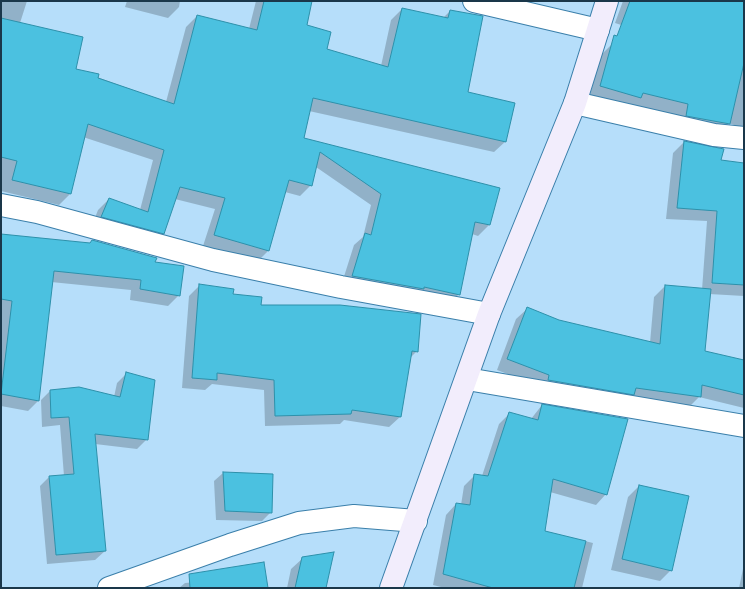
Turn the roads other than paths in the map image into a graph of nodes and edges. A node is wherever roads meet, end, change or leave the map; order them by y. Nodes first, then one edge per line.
1 (474, 1) edge
2 (607, 1) edge
3 (598, 30) junction
4 (575, 103) junction
5 (744, 138) edge
6 (1, 205) edge
7 (489, 314) junction
8 (467, 379) junction
9 (744, 426) edge
10 (416, 520) junction
11 (109, 588) edge
12 (391, 588) edge

1 - 3 street
2 - 3 street
3 - 4 street
4 - 5 street
4 - 7 street
6 - 7 street
7 - 8 street
8 - 9 street
8 - 10 street
10 - 11 street
10 - 12 street

